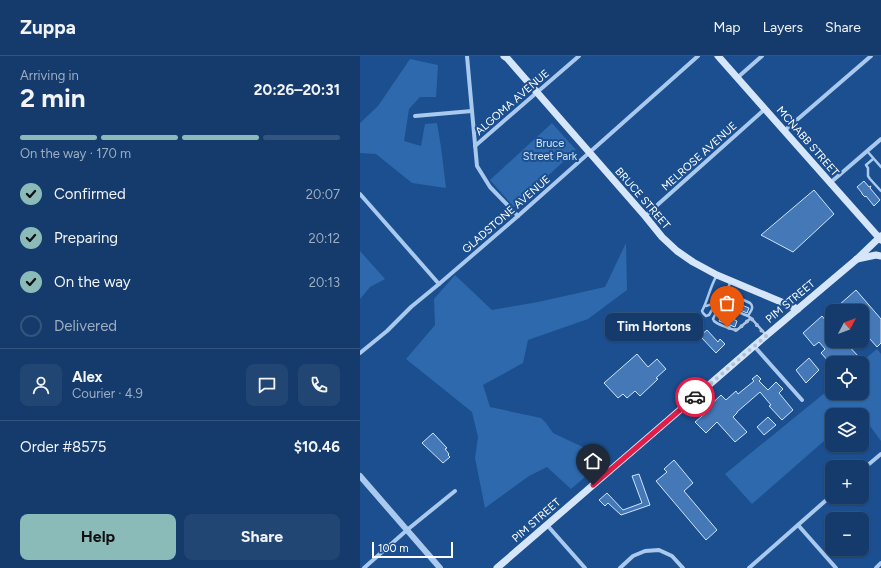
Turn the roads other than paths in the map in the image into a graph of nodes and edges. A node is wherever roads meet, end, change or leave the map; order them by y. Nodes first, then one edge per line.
1 (467, 56) edge
2 (579, 56) edge
3 (698, 56) edge
4 (718, 56) edge
5 (762, 56) edge
6 (871, 56) edge
7 (505, 57) edge
8 (737, 78) junction
9 (537, 93) junction
10 (765, 109) junction
11 (472, 112) junction
12 (416, 116) dead end
13 (784, 131) junction
14 (881, 139) edge
15 (475, 146) junction
16 (867, 151) junction
17 (589, 153) junction
18 (873, 158) junction
19 (881, 167) edge
20 (830, 183) junction
21 (881, 191) edge
22 (360, 194) edge
23 (518, 216) junction
24 (645, 216) junction
25 (880, 238) edge
26 (881, 256) edge
27 (856, 259) junction
28 (717, 275) junction
29 (731, 280) junction
30 (439, 284) junction
31 (726, 292) junction
32 (716, 303) junction
33 (720, 304) junction
34 (704, 307) junction
35 (798, 309) junction
36 (749, 317) junction
37 (766, 336) junction
38 (754, 346) junction
39 (360, 353) edge
40 (802, 400) dead end
41 (881, 454) edge
42 (869, 464) edge
43 (360, 476) edge
44 (455, 491) dead end
45 (825, 502) edge
46 (547, 525) junction
47 (798, 525) junction
48 (407, 530) junction
49 (881, 563) edge
50 (364, 568) edge
51 (440, 568) edge
52 (497, 568) edge
53 (585, 568) edge
54 (620, 568) edge
55 (683, 568) edge
56 (749, 568) edge
57 (836, 568) edge
58 (876, 568) edge

1 - 11 street
2 - 9 street, ALGOMA AVENUE
3 - 17 street, GLADSTONE AVENUE
4 - 8 main road, MCNABB STREET
5 - 8 street
6 - 13 street
7 - 9 main road, BRUCE STREET
8 - 10 main road, MCNABB STREET
9 - 15 street, ALGOMA AVENUE
9 - 17 main road, BRUCE STREET
10 - 13 main road, MCNABB STREET
10 - 24 street, MELROSE AVENUE
11 - 12 street
11 - 15 street
13 - 20 main road, MCNABB STREET
14 - 16 street
15 - 23 street
16 - 18 lane
16 - 20 street
17 - 23 street, GLADSTONE AVENUE
17 - 24 main road, BRUCE STREET
18 - 19 lane
18 - 21 lane
20 - 25 main road, MCNABB STREET
22 - 30 street
23 - 30 street, GLADSTONE AVENUE
24 - 28 main road, BRUCE STREET
25 - 27 main road, PIM STREET
26 - 27 main road
27 - 35 main road, PIM STREET
28 - 29 main road, BRUCE STREET
28 - 34 lane
29 - 31 lane
29 - 35 main road, BRUCE STREET
30 - 39 street, GLADSTONE AVENUE
31 - 32 lane
31 - 36 lane
32 - 33 lane
32 - 34 lane
32 - 34 lane
33 - 36 lane
33 - 36 lane
35 - 37 main road, PIM STREET
36 - 37 lane
37 - 38 main road, PIM STREET
38 - 40 street
38 - 46 main road, PIM STREET
41 - 42 street
43 - 48 street
44 - 48 street
45 - 47 street
46 - 52 main road, PIM STREET
46 - 53 street
47 - 56 street
47 - 57 street
48 - 50 street
48 - 51 street
49 - 58 street
54 - 55 street

